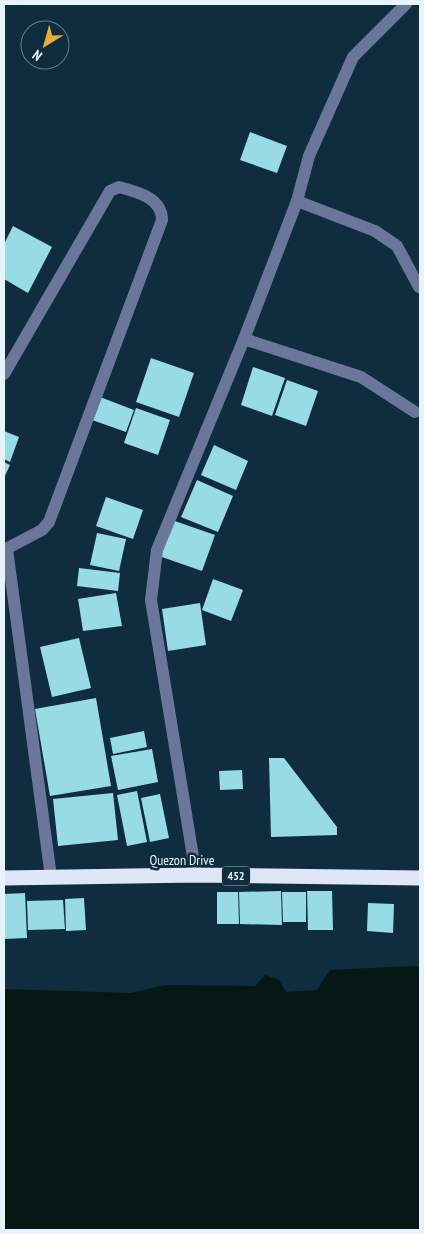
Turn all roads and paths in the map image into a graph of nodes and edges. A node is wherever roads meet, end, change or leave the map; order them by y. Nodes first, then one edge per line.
1 (406, 4) edge
2 (297, 201) junction
3 (419, 287) dead end
4 (244, 339) junction
5 (4, 374) edge
6 (415, 412) dead end
7 (6, 550) edge
8 (196, 875) junction
9 (52, 877) junction
10 (4, 878) edge
11 (420, 878) edge

1 - 2 street
2 - 3 street
2 - 4 street
4 - 6 street
4 - 8 street
5 - 7 street
7 - 9 street
8 - 9 highway, Quezon Drive / 452
8 - 11 highway, Quezon Drive / 452
9 - 10 highway, Quezon Drive / 452

